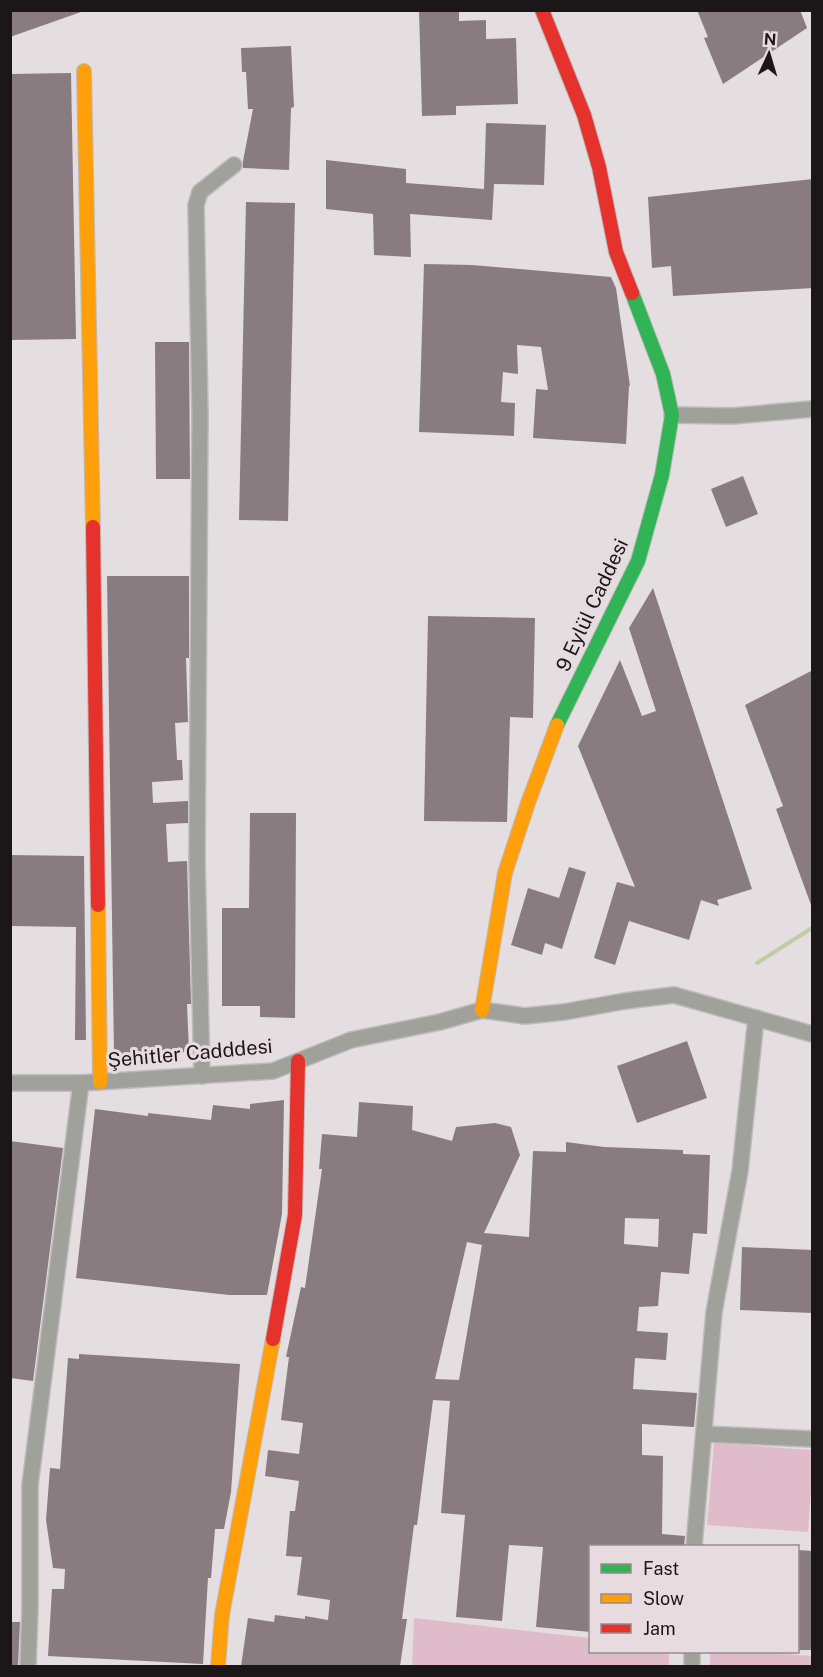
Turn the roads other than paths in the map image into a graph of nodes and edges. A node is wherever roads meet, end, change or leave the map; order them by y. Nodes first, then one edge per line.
1 (542, 10) edge
2 (84, 71) dead end
3 (234, 165) dead end
4 (813, 409) edge
5 (672, 415) junction
6 (482, 1010) junction
7 (756, 1018) junction
8 (813, 1034) edge
9 (298, 1061) junction
10 (202, 1076) junction
11 (99, 1082) junction
12 (10, 1083) edge
13 (81, 1083) junction
14 (704, 1434) junction
15 (813, 1439) edge
16 (694, 1545) edge
17 (28, 1666) edge
18 (219, 1666) edge

1 - 5 street, 9 Eylül Caddesi
2 - 11 street
3 - 10 street
4 - 5 street
5 - 6 street, 9 Eylül Caddesi
6 - 7 street, Şehitler Cadddesi
6 - 9 street, Şehitler Cadddesi
7 - 8 street, Şehitler Cadddesi
7 - 14 street
9 - 10 street, Şehitler Cadddesi
9 - 18 street
10 - 11 street, Şehitler Cadddesi
11 - 13 street, Şehitler Cadddesi
12 - 13 street, Şehitler Cadddesi
13 - 17 street
14 - 15 street
14 - 16 street

